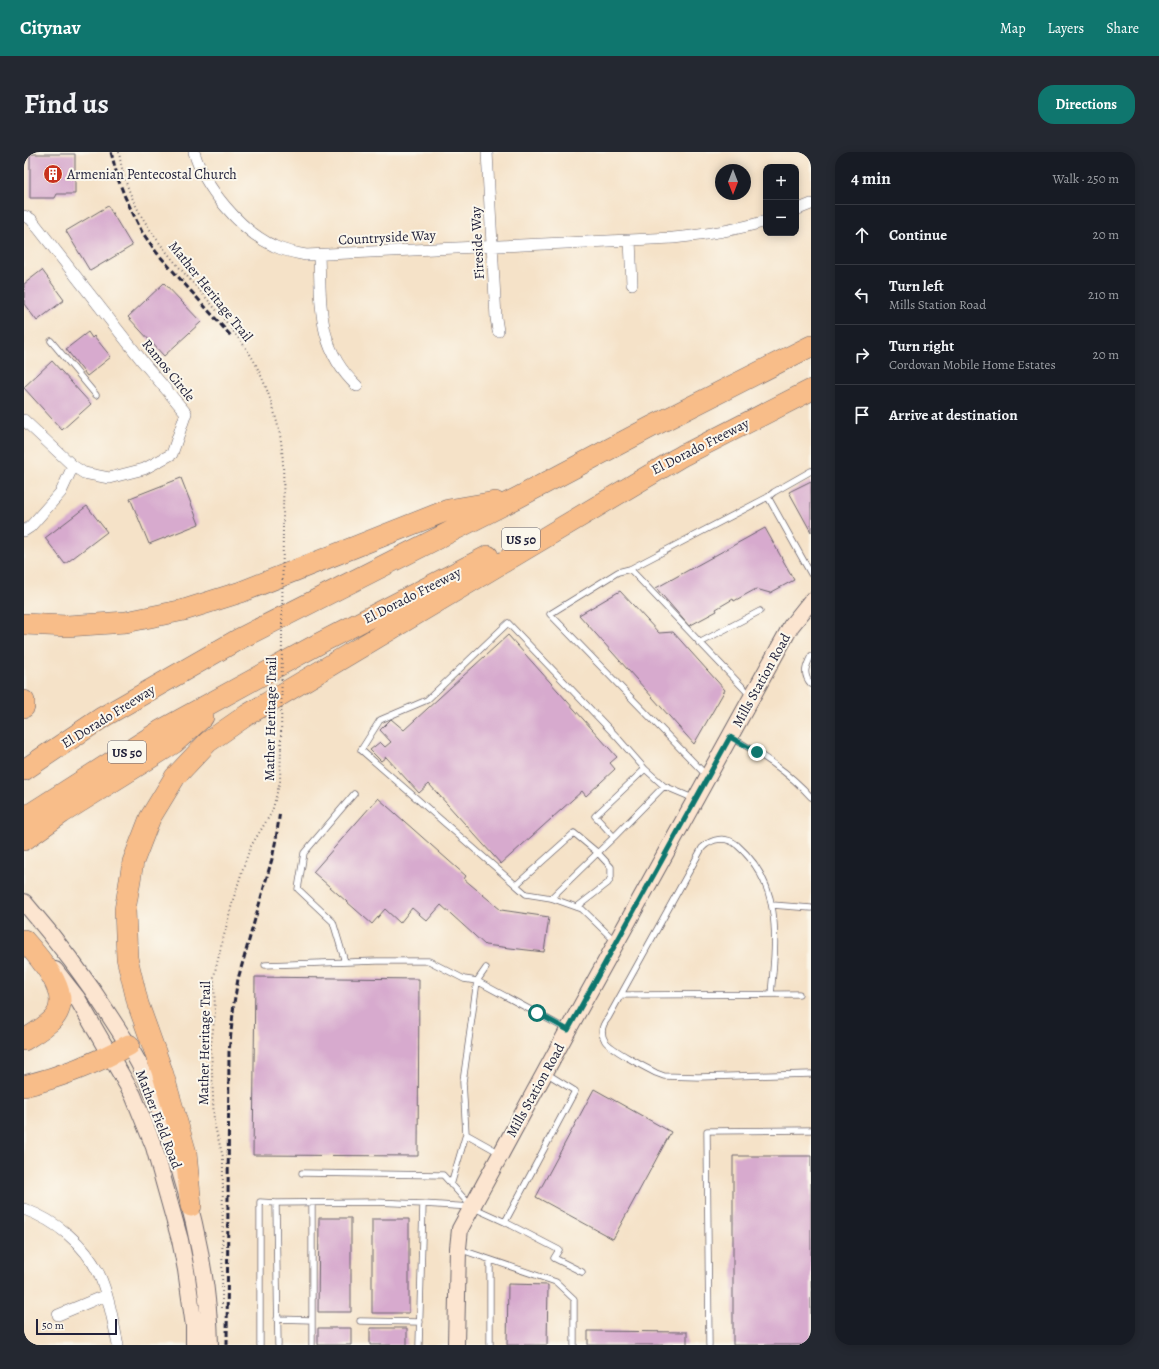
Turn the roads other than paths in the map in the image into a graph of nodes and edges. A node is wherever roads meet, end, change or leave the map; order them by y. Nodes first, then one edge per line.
1 (194, 152) edge
2 (487, 152) edge
3 (811, 204) edge
4 (799, 209) edge
5 (24, 216) edge
6 (763, 222) edge
7 (630, 240) junction
8 (492, 247) junction
9 (319, 255) junction
10 (632, 284) dead end
11 (498, 331) dead end
12 (50, 341) dead end
13 (811, 346) edge
14 (357, 386) dead end
15 (811, 390) edge
16 (96, 394) dead end
17 (24, 420) edge
18 (685, 454) junction
19 (73, 466) junction
20 (811, 471) edge
21 (768, 497) junction
22 (517, 498) junction
23 (24, 531) edge
24 (630, 569) junction
25 (811, 574) edge
26 (811, 601) edge
27 (760, 611) dead end
28 (24, 624) edge
29 (699, 643) junction
30 (811, 656) edge
31 (811, 684) edge
32 (233, 690) junction
33 (752, 697) junction
34 (24, 701) edge
35 (24, 706) edge
36 (730, 737) junction
37 (645, 769) junction
38 (24, 770) edge
39 (708, 776) junction
40 (664, 786) junction
41 (354, 794) dead end
42 (811, 797) edge
43 (695, 800) junction
44 (24, 818) edge
45 (614, 838) junction
46 (24, 840) edge
47 (598, 853) junction
48 (516, 885) junction
49 (551, 898) junction
50 (24, 902) edge
51 (772, 905) junction
52 (577, 907) junction
53 (811, 908) edge
54 (24, 932) edge
55 (24, 940) edge
56 (616, 942) junction
57 (345, 962) junction
58 (265, 965) dead end
59 (486, 968) dead end
60 (477, 981) junction
61 (771, 994) junction
62 (799, 994) dead end
63 (621, 995) junction
64 (568, 1030) junction
65 (24, 1040) edge
66 (129, 1045) junction
67 (111, 1055) junction
68 (545, 1073) junction
69 (811, 1074) edge
70 (24, 1086) edge
71 (811, 1130) edge
72 (466, 1134) junction
73 (501, 1154) junction
74 (302, 1173) dead end
75 (451, 1184) junction
76 (276, 1203) junction
77 (312, 1203) junction
78 (423, 1204) junction
79 (191, 1206) junction
80 (472, 1207) junction
81 (24, 1209) edge
82 (505, 1222) junction
83 (458, 1248) junction
84 (490, 1260) junction
85 (582, 1272) dead end
86 (106, 1296) junction
87 (58, 1315) dead end
88 (278, 1319) junction
89 (312, 1320) junction
90 (360, 1321) dead end
91 (420, 1322) junction
92 (195, 1343) edge
93 (118, 1345) edge
94 (210, 1345) edge
95 (260, 1345) edge
96 (278, 1345) edge
97 (312, 1345) edge
98 (419, 1345) edge
99 (456, 1345) edge
100 (490, 1345) edge
101 (574, 1345) edge
102 (709, 1345) edge

1 - 9 street, Countryside Way
2 - 8 street, Fireside Way
3 - 4 street
5 - 19 street, Ramos Circle
6 - 7 street, Countryside Way
7 - 8 street, Countryside Way
7 - 10 street
8 - 9 street, Countryside Way
8 - 11 street, Fireside Way
9 - 14 street
12 - 16 lane
13 - 22 highway, El Dorado Freeway / US 50
15 - 18 highway, El Dorado Freeway / US 50
17 - 19 street, Ramos Circle
18 - 32 highway, El Dorado Freeway / US 50
18 - 79 highway
19 - 23 street
20 - 21 lane
21 - 24 lane
21 - 25 lane
22 - 28 highway
22 - 38 highway, El Dorado Freeway / US 50
24 - 29 lane
24 - 39 lane
26 - 33 main road, Mills Station Road
27 - 29 lane
29 - 33 lane
30 - 31 lane
32 - 44 highway, El Dorado Freeway / US 50
32 - 46 highway
33 - 36 main road, Mills Station Road
34 - 35 highway
36 - 39 main road, Mills Station Road
36 - 42 lane
37 - 40 lane
37 - 45 lane
37 - 48 lane
39 - 43 main road, Mills Station Road
40 - 43 lane
40 - 45 lane
41 - 57 lane
43 - 56 main road, Mills Station Road
45 - 47 lane
47 - 48 lane
47 - 49 lane
47 - 52 lane
48 - 49 lane
49 - 52 lane
50 - 66 main road, Mather Field Road
51 - 53 lane
51 - 61 lane
51 - 63 lane
52 - 56 lane
54 - 67 main road, Mather Field Road
55 - 65 highway
56 - 64 main road, Mills Station Road
57 - 58 lane
57 - 60 lane
59 - 60 lane
60 - 64 lane
60 - 72 lane
61 - 62 lane
61 - 63 lane
63 - 69 lane
64 - 68 main road, Mills Station Road
66 - 67 highway
66 - 79 main road, Mather Field Road
67 - 70 highway
67 - 92 main road, Mather Field Road
68 - 73 main road, Mills Station Road
68 - 82 lane
71 - 102 lane
72 - 73 lane
72 - 75 lane
73 - 80 main road, Mills Station Road
74 - 75 lane
75 - 80 lane
76 - 77 lane
76 - 88 lane
76 - 95 lane
77 - 78 lane
77 - 89 lane
78 - 80 lane
78 - 91 lane
79 - 94 main road, Mather Field Road
80 - 82 lane
80 - 83 main road, Mills Station Road
81 - 86 street
82 - 85 lane
83 - 84 lane
83 - 99 main road, Mills Station Road
84 - 100 lane
84 - 101 lane
86 - 87 street
86 - 93 street
88 - 89 lane
88 - 96 lane
89 - 97 lane
90 - 91 lane
91 - 98 lane

